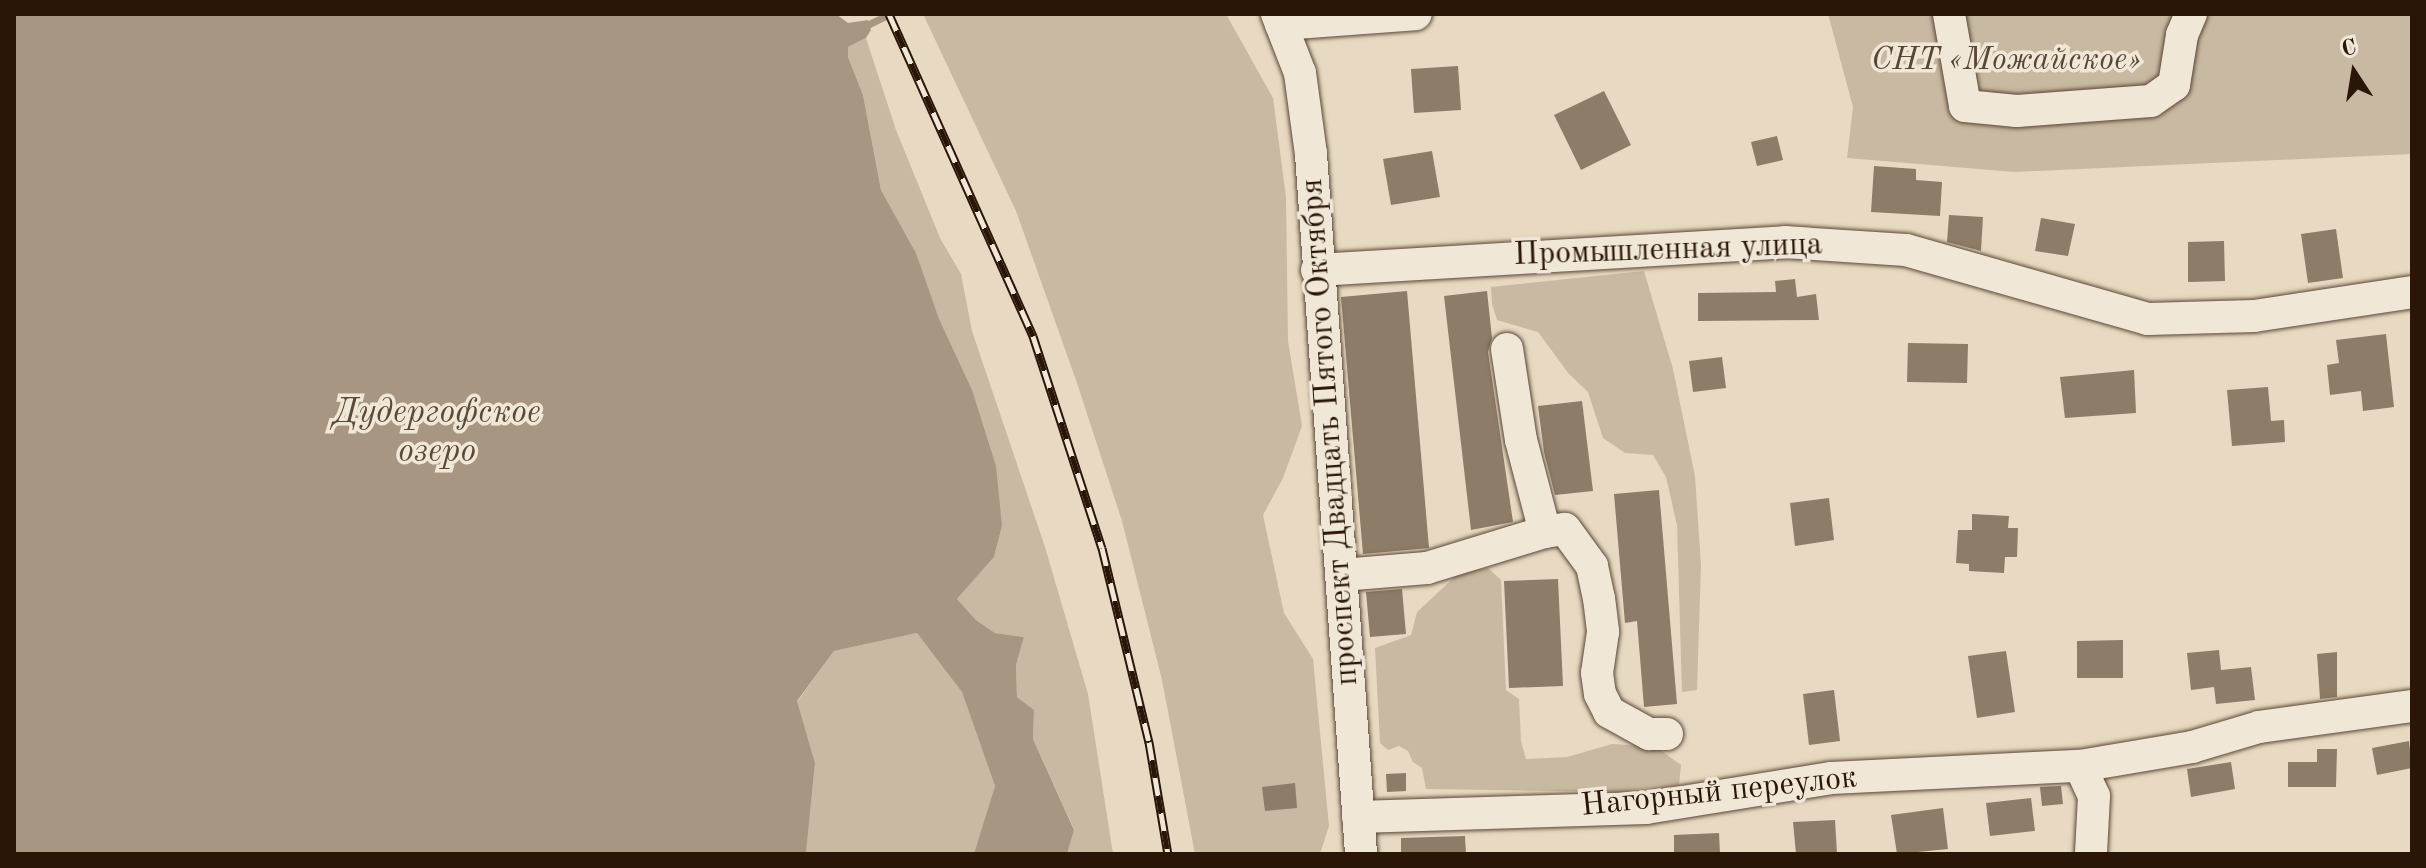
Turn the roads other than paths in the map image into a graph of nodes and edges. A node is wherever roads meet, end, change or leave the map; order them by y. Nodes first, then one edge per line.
1 (1416, 14) edge
2 (1949, 14) edge
3 (2196, 15) edge
4 (1279, 19) edge
5 (1317, 270) junction
6 (2412, 292) edge
7 (1507, 349) dead end
8 (1545, 532) junction
9 (1342, 575) junction
10 (2412, 706) edge
11 (1667, 734) dead end
12 (2080, 766) junction
13 (1358, 817) junction
14 (1361, 854) edge
15 (2091, 854) edge

1 - 4 street
2 - 3 street
4 - 5 street, проспект Двадцать Пятого Октября
5 - 6 street, Промышленная улица
5 - 9 street, проспект Двадцать Пятого Октября
7 - 8 street
8 - 9 street
8 - 11 street
9 - 13 street, проспект Двадцать Пятого Октября
10 - 12 street, Нагорный переулок
12 - 13 street, Нагорный переулок
12 - 15 street
13 - 14 street, проспект Двадцать Пятого Октября

